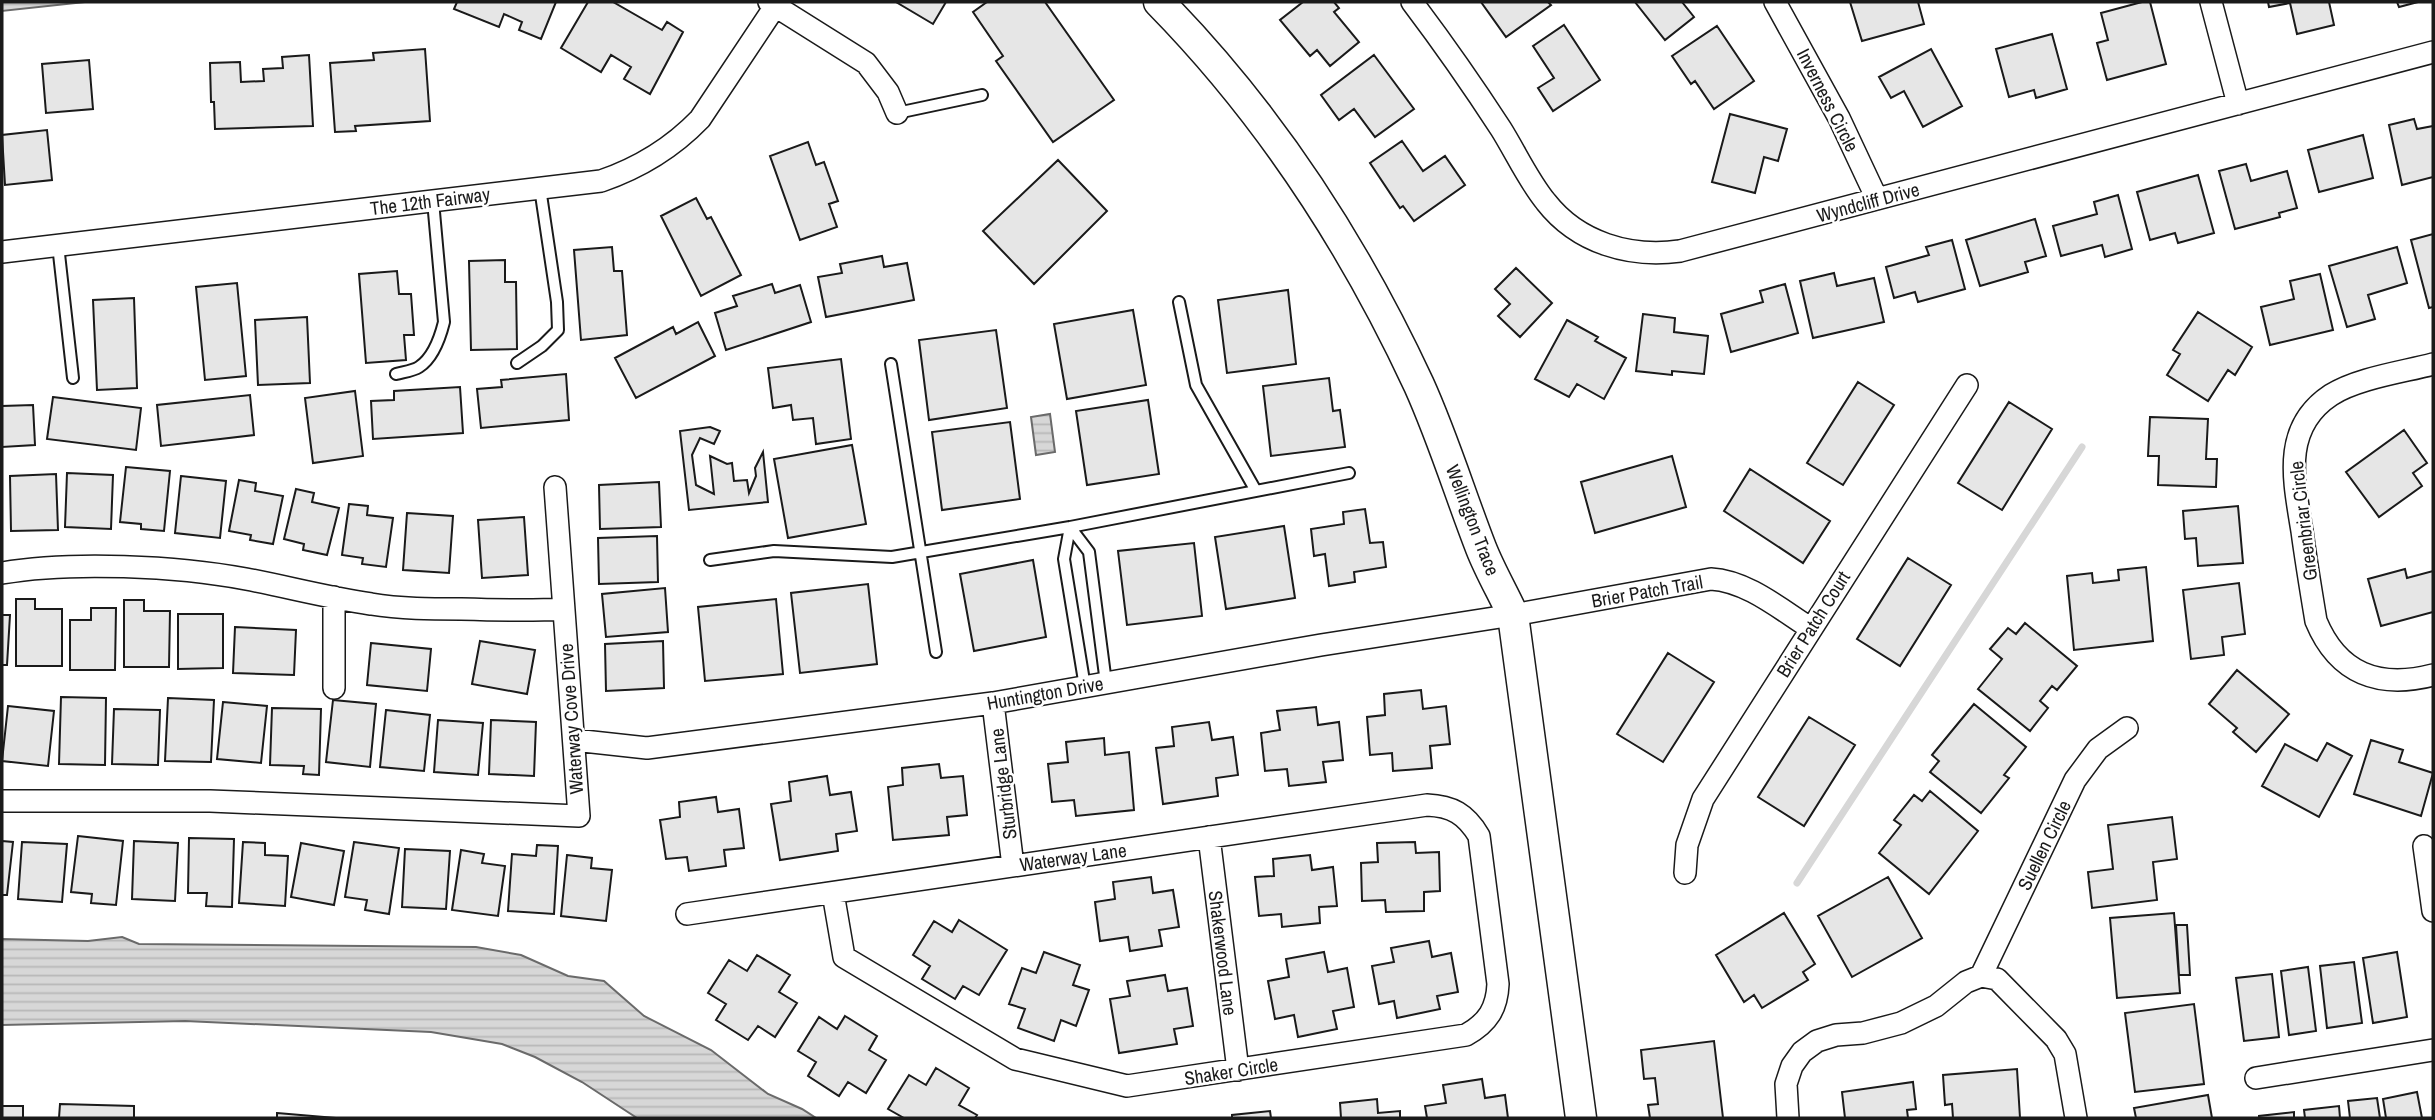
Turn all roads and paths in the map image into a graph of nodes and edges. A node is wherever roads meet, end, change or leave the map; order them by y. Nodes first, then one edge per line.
1 (1159, 2) edge
2 (1412, 2) edge
3 (1775, 2) edge
4 (2211, 2) edge
5 (774, 3) edge
6 (2433, 52) edge
7 (982, 95) dead end
8 (2238, 104) junction
9 (897, 113) joint
10 (540, 188) junction
11 (1877, 199) junction
12 (433, 201) junction
13 (58, 245) junction
14 (2, 252) edge
15 (1179, 302) dead end
16 (517, 363) dead end
17 (891, 364) dead end
18 (2433, 364) edge
19 (396, 374) dead end
20 (73, 378) dead end
21 (1967, 385) dead end
22 (1349, 473) dead end
23 (555, 487) dead end
24 (1256, 491) junction
25 (1070, 527) junction
26 (920, 552) junction
27 (710, 560) dead end
28 (2, 573) edge
29 (334, 597) junction
30 (563, 609) junction
31 (1513, 615) junction
32 (1810, 628) junction
33 (936, 653) dead end
34 (2433, 675) edge
35 (1096, 685) junction
36 (334, 688) dead end
37 (993, 703) junction
38 (2127, 728) dead end
39 (574, 740) junction
40 (2, 801) edge
41 (1458, 811) joint
42 (1209, 837) junction
43 (2424, 846) dead end
44 (1013, 866) junction
45 (1685, 873) dead end
46 (833, 893) junction
47 (2433, 911) edge
48 (687, 914) dead end
49 (1981, 976) junction
50 (2433, 1050) edge
51 (1238, 1070) junction
52 (2256, 1078) dead end
53 (1581, 1118) edge
54 (1788, 1118) edge
55 (2076, 1118) edge

1 - 31 street, Wellington Trace
2 - 11 street, Wyndcliff Drive
3 - 11 street, Inverness Circle
4 - 8 street
5 - 9 street
5 - 10 street, The 12th Fairway
6 - 8 street, Wyndcliff Drive
7 - 9 lane
8 - 11 street, Wyndcliff Drive
10 - 12 street, The 12th Fairway
10 - 16 lane
12 - 13 street, The 12th Fairway
12 - 19 lane
13 - 14 street, The 12th Fairway
13 - 20 lane
15 - 24 lane
17 - 26 lane
18 - 34 street, Greenbriar Circle
21 - 32 street, Brier Patch Court
22 - 24 lane
23 - 30 street, Waterway Cove Drive
24 - 25 lane
25 - 26 lane
25 - 35 lane
25 - 35 lane
26 - 27 lane
26 - 33 lane
28 - 29 street
29 - 30 street
29 - 36 street
30 - 39 street, Waterway Cove Drive
31 - 32 street, Brier Patch Trail
31 - 35 street, Huntington Drive
31 - 53 street, Wellington Trace
32 - 45 street, Brier Patch Court
35 - 37 street, Huntington Drive
37 - 39 street, Huntington Drive
37 - 44 street, Sturbridge Lane
38 - 49 street, Suellen Circle
39 - 40 street, Waterway Cove Drive
41 - 42 street, Waterway Lane
41 - 51 street, Shaker Circle
42 - 44 street, Waterway Lane
42 - 51 street, Shakerwood Lane
43 - 47 street
44 - 46 street, Waterway Lane
46 - 48 street, Waterway Lane
46 - 51 street, Shaker Circle
49 - 54 street
49 - 55 street
50 - 52 street

